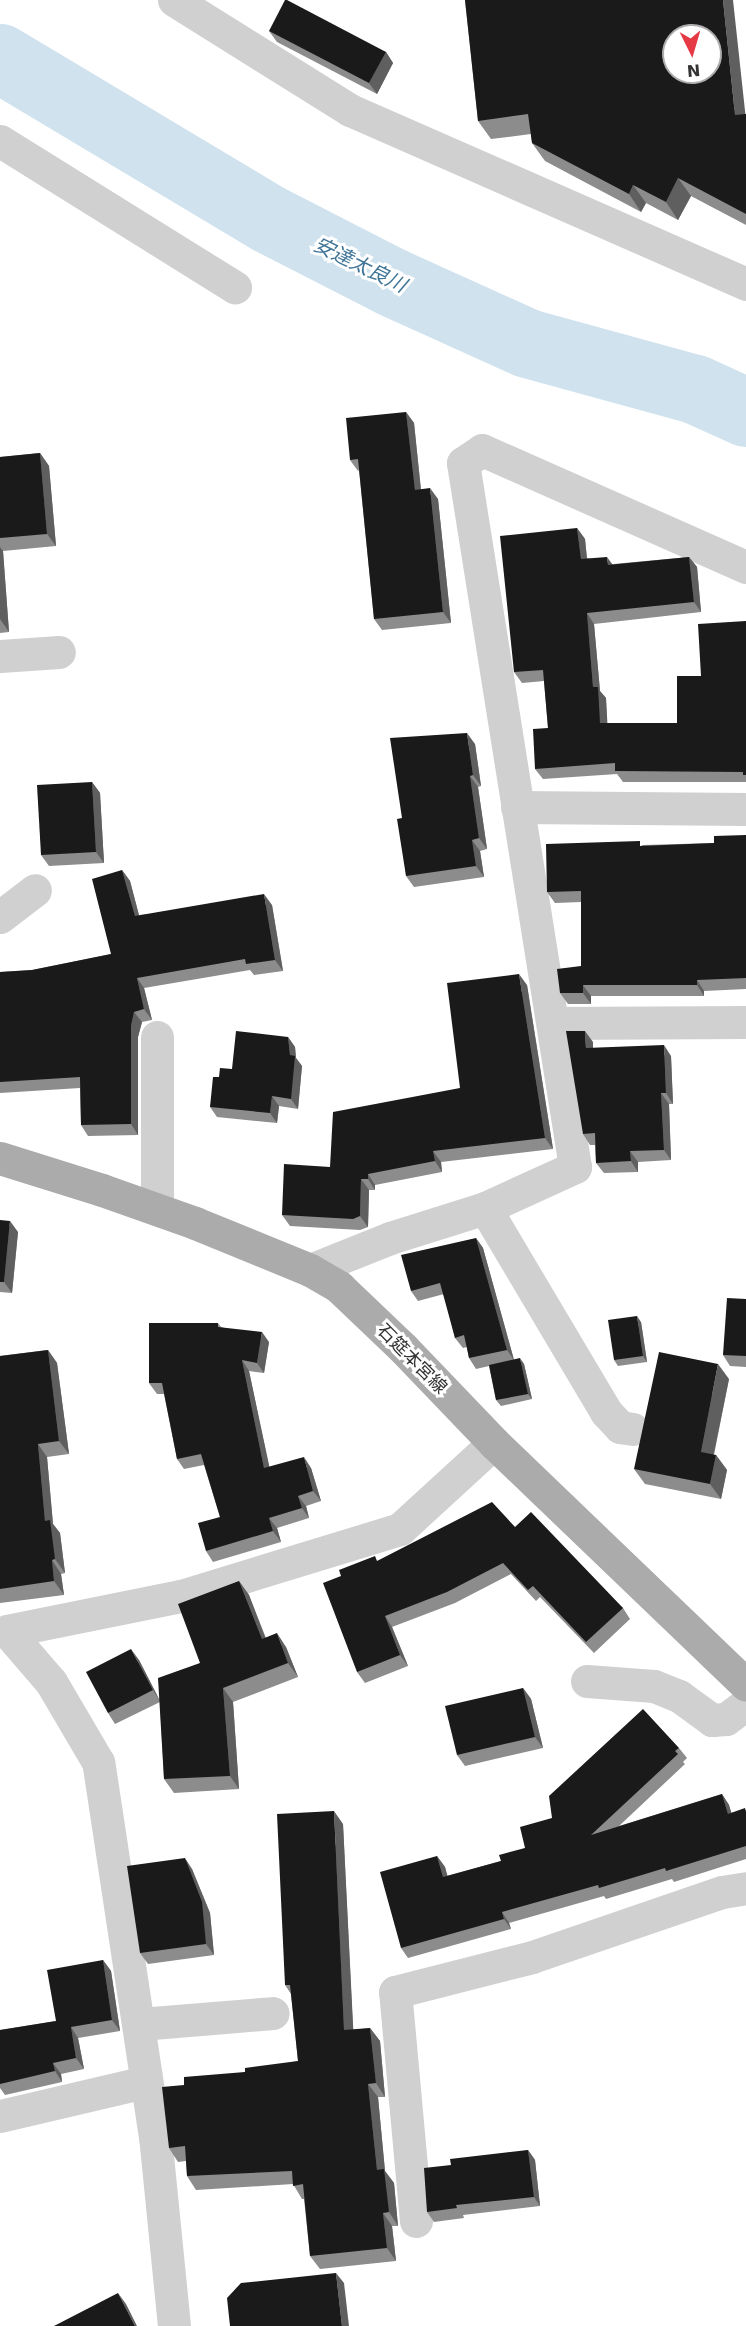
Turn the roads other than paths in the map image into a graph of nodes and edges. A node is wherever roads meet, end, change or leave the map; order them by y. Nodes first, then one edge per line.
1 (174, 0) edge
2 (0, 141) edge
3 (746, 284) edge
4 (235, 287) dead end
5 (746, 567) edge
6 (59, 652) dead end
7 (0, 656) edge
8 (517, 807) junction
9 (746, 809) edge
10 (35, 890) dead end
11 (0, 916) edge
12 (746, 1022) edge
13 (553, 1023) junction
14 (157, 1037) dead end
15 (0, 1158) edge
16 (485, 1208) junction
17 (157, 1209) junction
18 (309, 1270) junction
19 (633, 1429) dead end
20 (494, 1443) junction
21 (4, 1630) edge
22 (587, 1680) dead end
23 (746, 1685) edge
24 (746, 1704) edge
25 (746, 1888) edge
26 (273, 2013) dead end
27 (140, 2024) junction
28 (145, 2082) junction
29 (0, 2116) edge
30 (416, 2221) dead end
31 (174, 2326) edge

1 - 3 street
2 - 4 street
5 - 8 street
6 - 7 street
8 - 9 street
8 - 13 street
10 - 11 street
12 - 13 street
13 - 16 street
14 - 17 street
15 - 17 main road, 石筵本宮線
16 - 18 street
16 - 19 street
17 - 18 main road, 石筵本宮線
18 - 20 main road, 石筵本宮線
20 - 21 street
20 - 23 main road, 石筵本宮線
21 - 27 street
22 - 24 street
25 - 30 street
26 - 27 street
27 - 28 street
28 - 29 street
28 - 31 street

